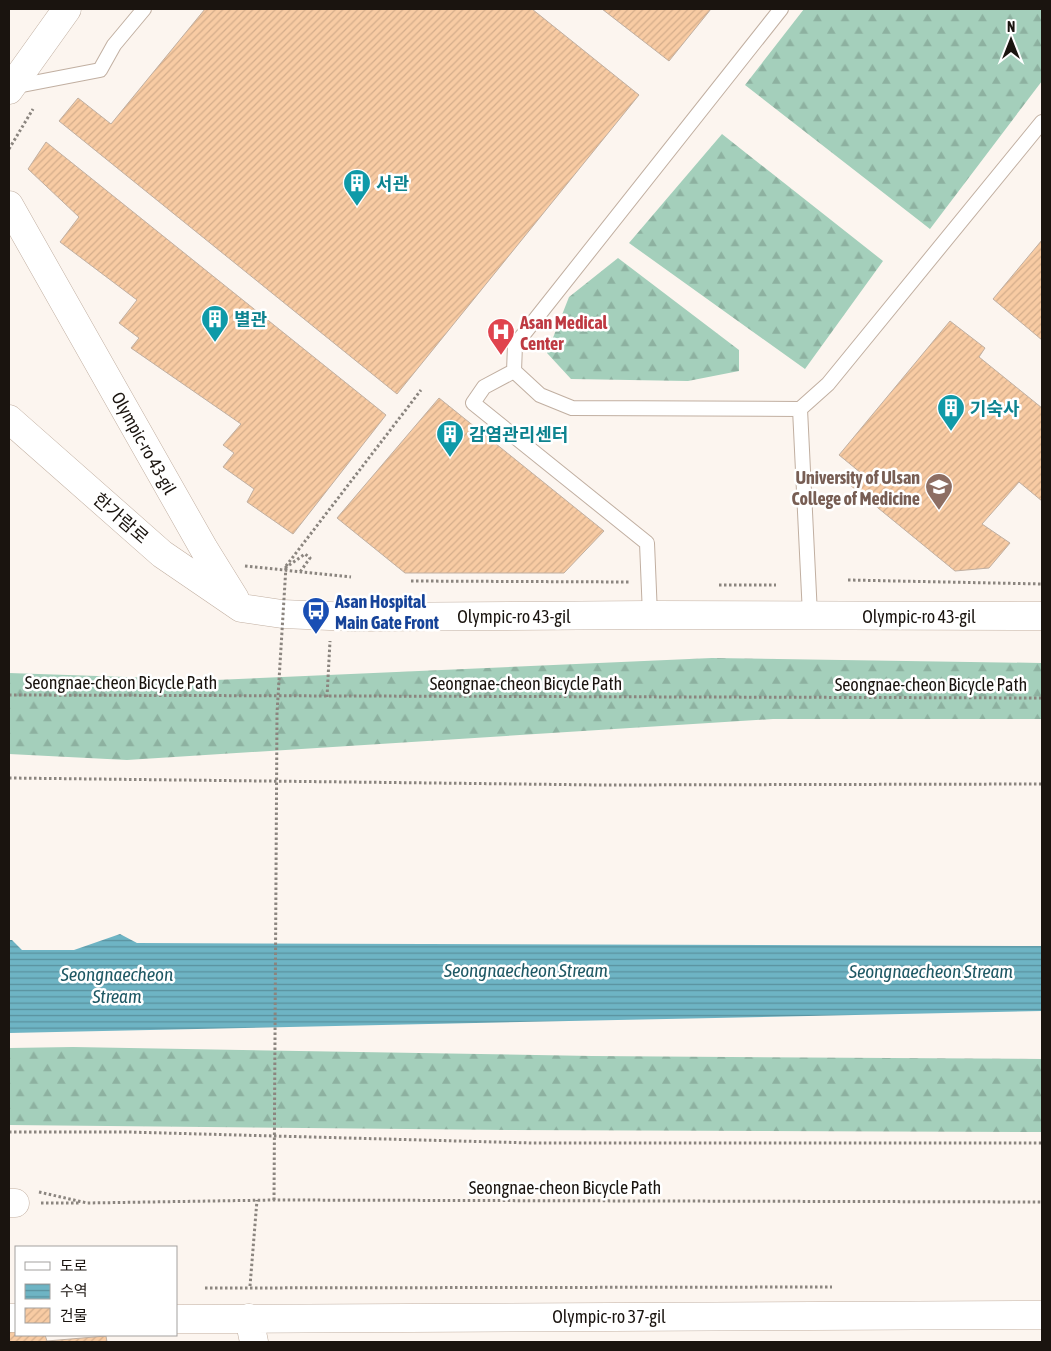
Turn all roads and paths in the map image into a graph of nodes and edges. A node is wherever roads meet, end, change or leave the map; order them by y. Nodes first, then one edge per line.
1 (67, 9) edge
2 (144, 9) edge
3 (781, 9) edge
4 (10, 89) edge
5 (33, 109) dead end
6 (1042, 122) edge
7 (9, 149) edge
8 (9, 205) edge
9 (514, 371) junction
10 (421, 390) dead end
11 (800, 409) junction
12 (9, 419) edge
13 (286, 567) junction
14 (299, 572) dead end
15 (848, 580) dead end
16 (411, 581) dead end
17 (637, 582) dead end
18 (1042, 584) edge
19 (719, 585) dead end
20 (776, 585) dead end
21 (242, 608) junction
22 (650, 615) junction
23 (810, 615) junction
24 (1042, 616) edge
25 (330, 633) dead end
26 (9, 695) edge
27 (278, 696) junction
28 (327, 697) junction
29 (1042, 698) edge
30 (9, 778) edge
31 (1042, 784) edge
32 (9, 1132) edge
33 (1042, 1143) edge
34 (20, 1199) edge
35 (257, 1200) junction
36 (274, 1200) junction
37 (1042, 1202) edge
38 (87, 1203) junction
39 (250, 1286) junction
40 (834, 1287) dead end
41 (205, 1288) dead end
42 (1042, 1315) edge
43 (178, 1319) edge
44 (251, 1330) edge

1 - 4 street
2 - 4 lane
3 - 9 lane
5 - 7 path
6 - 11 lane
8 - 21 street, Olympic-ro 43-gil
9 - 11 lane
9 - 22 lane
10 - 13 path
11 - 23 lane
12 - 21 street, 한가람로
13 - 14 path
13 - 27 path, bridge
15 - 18 path
16 - 17 path
19 - 20 path
21 - 22 street, Olympic-ro 43-gil
22 - 23 street, Olympic-ro 43-gil
23 - 24 street, Olympic-ro 43-gil
25 - 28 path
26 - 27 path, Seongnae-cheon Bicycle Path
27 - 28 path, Seongnae-cheon Bicycle Path
27 - 36 path, bridge
28 - 29 path, Seongnae-cheon Bicycle Path
30 - 31 path
32 - 33 path
34 - 38 path, Seongnae-cheon Bicycle Path
34 - 38 path, Seongnae-cheon Bicycle Path
35 - 36 path, Seongnae-cheon Bicycle Path
35 - 38 path, Seongnae-cheon Bicycle Path
35 - 39 path
36 - 37 path, Seongnae-cheon Bicycle Path
39 - 40 path
39 - 41 path
42 - 44 street, Olympic-ro 37-gil
43 - 44 street, Olympic-ro 37-gil

